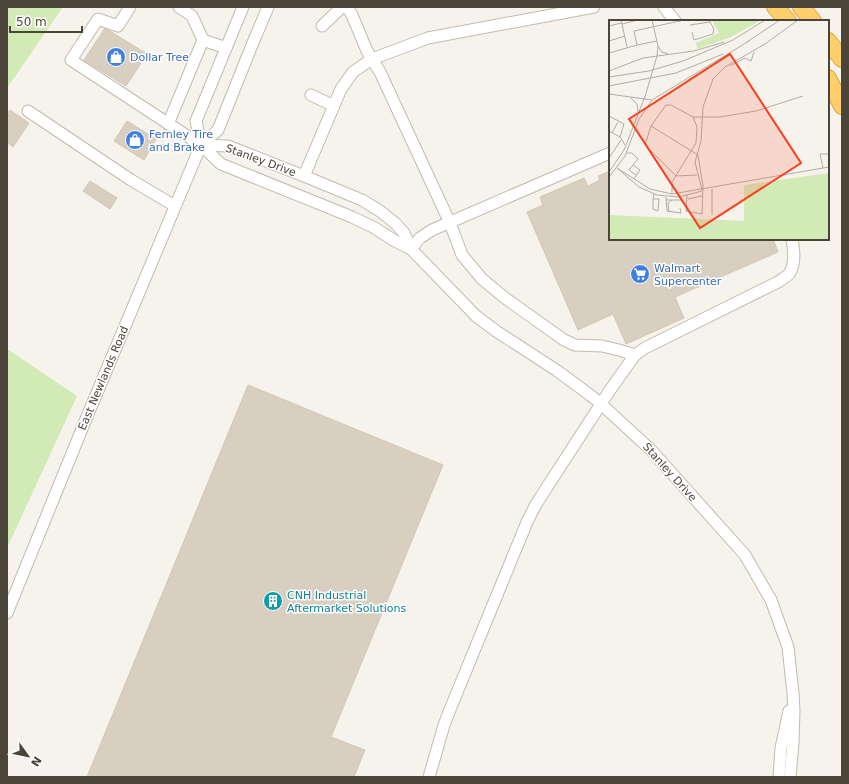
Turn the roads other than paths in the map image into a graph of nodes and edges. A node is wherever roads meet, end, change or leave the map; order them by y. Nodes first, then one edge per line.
1 (130, 7) edge
2 (179, 7) edge
3 (242, 7) edge
4 (268, 7) edge
5 (342, 7) edge
6 (347, 7) edge
7 (594, 7) edge
8 (664, 7) edge
9 (775, 7) edge
10 (801, 7) edge
11 (674, 20) edge
12 (787, 20) edge
13 (811, 20) edge
14 (322, 26) dead end
15 (203, 40) junction
16 (829, 42) edge
17 (226, 48) junction
18 (372, 59) junction
19 (842, 59) edge
20 (829, 67) edge
21 (829, 80) edge
22 (842, 82) edge
23 (311, 95) dead end
24 (334, 106) junction
25 (842, 106) edge
26 (28, 111) dead end
27 (168, 124) junction
28 (201, 145) junction
29 (609, 153) edge
30 (304, 176) junction
31 (175, 206) junction
32 (450, 223) junction
33 (792, 240) edge
34 (411, 249) junction
35 (635, 355) junction
36 (602, 404) junction
37 (7, 613) edge
38 (793, 693) junction
39 (429, 777) edge
40 (779, 777) edge
41 (790, 777) edge

1 - 27 street
2 - 15 street
3 - 17 street
4 - 28 street, East Newlands Road
5 - 14 street
6 - 18 street
7 - 18 street
8 - 11 street
9 - 12 highway
10 - 13 highway
15 - 17 street
15 - 27 street
16 - 19 highway
17 - 28 street
18 - 24 street
18 - 32 street
20 - 22 highway
21 - 25 highway
23 - 24 street
24 - 30 street
26 - 31 street
27 - 28 street
28 - 30 street, Stanley Drive
28 - 31 street, East Newlands Road
28 - 34 street, Stanley Drive
29 - 32 street
30 - 34 street, Stanley Drive
31 - 37 street, East Newlands Road
32 - 34 street
32 - 35 street
33 - 35 street
34 - 36 street, Stanley Drive
35 - 36 street
36 - 38 street, Stanley Drive
36 - 39 street
38 - 40 street
38 - 41 street, Stanley Drive

